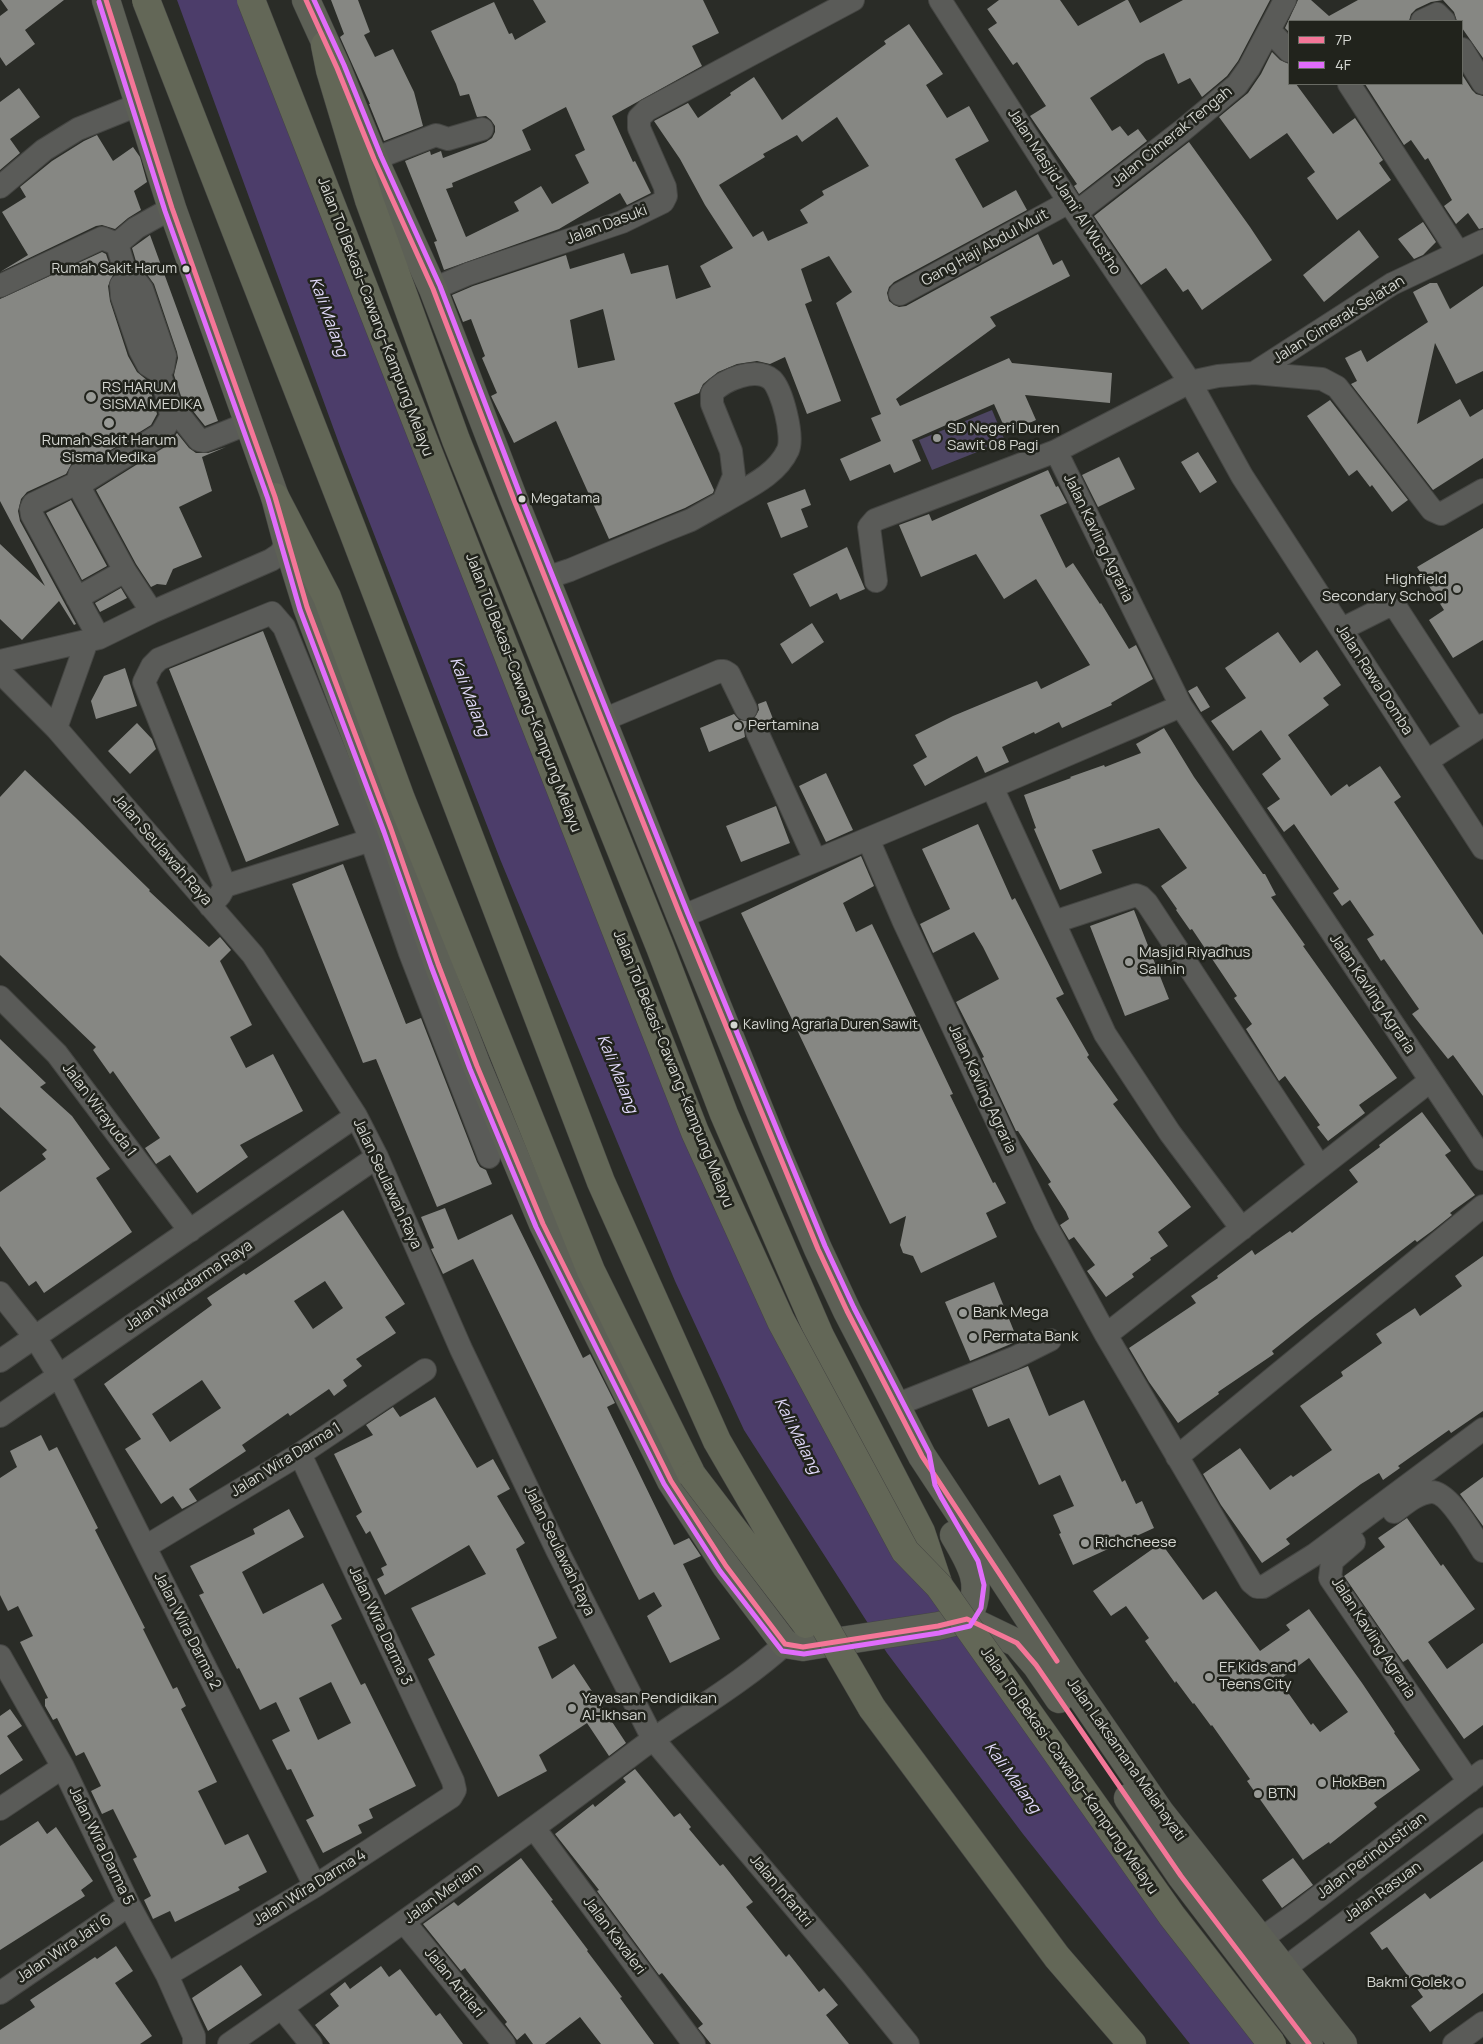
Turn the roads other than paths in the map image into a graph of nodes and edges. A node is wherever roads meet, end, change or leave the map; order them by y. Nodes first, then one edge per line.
1 (106, 0) edge
2 (146, 0) edge
3 (251, 0) edge
4 (306, 0) edge
5 (853, 0) edge
6 (940, 0) edge
7 (1285, 0) edge
8 (1424, 20) edge
9 (1443, 20) edge
10 (1270, 31) junction
11 (325, 45) junction
12 (1288, 50) edge
13 (1463, 51) edge
14 (1483, 83) edge
15 (1350, 85) edge
16 (140, 104) junction
17 (482, 129) dead end
18 (374, 159) junction
19 (0, 187) edge
20 (1073, 207) junction
21 (172, 208) junction
22 (1483, 241) edge
23 (116, 244) junction
24 (1458, 252) junction
25 (0, 286) edge
26 (433, 289) junction
27 (900, 294) dead end
28 (1254, 373) junction
29 (1190, 382) junction
30 (169, 402) junction
31 (250, 423) junction
32 (1056, 451) junction
33 (77, 483) junction
34 (1483, 490) edge
35 (275, 497) junction
36 (723, 502) junction
37 (287, 542) junction
38 (125, 571) junction
39 (546, 578) junction
40 (876, 581) dead end
41 (77, 598) junction
42 (152, 612) junction
43 (1342, 629) junction
44 (93, 639) junction
45 (0, 661) edge
46 (0, 672) edge
47 (1181, 706) junction
48 (746, 709) dead end
49 (603, 720) junction
50 (1479, 727) edge
51 (56, 728) junction
52 (757, 732) dead end
53 (1427, 761) junction
54 (992, 788) junction
55 (381, 834) junction
56 (868, 839) junction
57 (1483, 848) edge
58 (815, 860) junction
59 (225, 886) junction
60 (210, 906) junction
61 (681, 916) junction
62 (1054, 922) junction
63 (0, 997) edge
64 (1430, 1081) junction
65 (356, 1116) junction
66 (377, 1156) junction
67 (489, 1157) dead end
68 (1483, 1159) edge
69 (1320, 1167) junction
70 (1483, 1206) edge
71 (1242, 1229) junction
72 (190, 1231) junction
73 (0, 1293) edge
74 (1106, 1335) junction
75 (35, 1337) junction
76 (1050, 1340) dead end
77 (0, 1361) edge
78 (425, 1370) dead end
79 (59, 1376) junction
80 (896, 1405) junction
81 (0, 1416) edge
82 (1483, 1429) edge
83 (300, 1454) junction
84 (922, 1456) junction
85 (1177, 1457) junction
86 (145, 1546) junction
87 (1483, 1551) edge
88 (939, 1586) junction
89 (966, 1619) junction
90 (785, 1644) junction
91 (0, 1656) edge
92 (872, 1708) junction
93 (653, 1739) junction
94 (63, 1767) junction
95 (1476, 1777) edge
96 (451, 1798) joint
97 (0, 1809) edge
98 (1483, 1819) edge
99 (534, 1828) junction
100 (315, 1886) junction
101 (129, 1905) junction
102 (404, 1922) junction
103 (1261, 1939) junction
104 (1284, 1968) junction
105 (167, 1975) junction
106 (0, 1992) edge
107 (282, 2008) junction
108 (1483, 2023) edge
109 (194, 2042) edge
110 (229, 2044) edge
111 (310, 2044) edge
112 (504, 2044) edge
113 (694, 2044) edge
114 (908, 2044) edge
115 (1132, 2044) edge
116 (1272, 2044) edge
117 (1309, 2044) edge
118 (1343, 2044) edge
119 (1454, 2044) edge

1 - 16 main road
2 - 92 highway, bridge
3 - 88 highway, Jalan Tol Bekasi–Cawang–Kampung Melayu, bridge
4 - 11 main road, Jalan Laksamana Malahayati
5 - 26 street, Jalan Dasuki
6 - 20 street, Jalan Masjid Jami' Al Wustho
7 - 10 street, Jalan Cimerak Tengah
8 - 9 street
10 - 12 street
10 - 20 street, Jalan Cimerak Tengah
11 - 18 main road, Jalan Laksamana Malahayati
11 - 88 highway
13 - 14 street
15 - 24 street
16 - 19 street
16 - 21 main road
17 - 18 street
18 - 26 main road, Jalan Laksamana Malahayati
20 - 27 street, Gang Haji Abdul Muit
20 - 29 street, Jalan Masjid Jami' Al Wustho
21 - 23 street
21 - 31 main road
22 - 24 street, Jalan Cimerak Selatan
23 - 25 street
23 - 30 street
24 - 28 street, Jalan Cimerak Selatan
26 - 39 main road, Jalan Laksamana Malahayati
28 - 29 street, Jalan Cimerak Selatan
28 - 34 street
29 - 32 street
29 - 43 street, Jalan Rawa Domba
30 - 31 street
30 - 33 street
31 - 35 main road
32 - 40 street
32 - 47 street, Jalan Kavling Agraria
33 - 38 street
33 - 41 street
35 - 37 main road
35 - 92 highway, bridge
36 - 36 street
36 - 39 street
37 - 42 street
37 - 55 main road
38 - 41 street
38 - 42 street
39 - 49 main road, Jalan Laksamana Malahayati
41 - 44 street
42 - 44 street
43 - 50 street
43 - 53 street, Jalan Rawa Domba
44 - 45 street
44 - 51 street
46 - 51 street, Jalan Seulawah Raya
47 - 54 street
47 - 64 street, Jalan Kavling Agraria
48 - 49 street
49 - 61 main road, Jalan Laksamana Malahayati
50 - 53 street
51 - 60 street, Jalan Seulawah Raya
52 - 58 street
53 - 57 street, Jalan Rawa Domba
54 - 56 street
54 - 62 street
55 - 59 street
55 - 59 street
55 - 67 street
55 - 90 main road
56 - 58 street
56 - 74 street, Jalan Kavling Agraria
58 - 61 street
59 - 60 street
60 - 65 street, Jalan Seulawah Raya
61 - 80 main road, Jalan Laksamana Malahayati
62 - 69 street
62 - 71 street
63 - 72 street, Jalan Wirayuda 1
64 - 68 street, Jalan Kavling Agraria
64 - 69 street
65 - 66 street, Jalan Seulawah Raya
65 - 72 street
66 - 79 street, Jalan Wiradarma Raya
66 - 93 street, Jalan Seulawah Raya
69 - 71 street
70 - 85 street
71 - 74 street
72 - 75 street
73 - 75 street, Jalan Wira Darma 2
74 - 85 street, Jalan Kavling Agraria
75 - 77 street
75 - 79 street, Jalan Wira Darma 2
76 - 80 street
78 - 83 street, Jalan Wira Darma 1
79 - 81 street, Jalan Wiradarma Raya
79 - 86 street, Jalan Wira Darma 2
80 - 84 main road, Jalan Laksamana Malahayati
82 - 85 street, Jalan Kavling Agraria
83 - 86 street, Jalan Wira Darma 1
83 - 96 street, Jalan Wira Darma 3
84 - 89 main road
84 - 103 main road, Jalan Laksamana Malahayati
86 - 100 street, Jalan Wira Darma 2
87 - 95 street, Jalan Kavling Agraria
88 - 116 highway, Jalan Tol Bekasi–Cawang–Kampung Melayu, bridge
89 - 90 main road, bridge
89 - 117 main road, Jalan Laksamana Malahayati
90 - 93 street, Jalan Meriam
91 - 94 street, Jalan Wira Darma 5
92 - 115 highway
93 - 99 street, Jalan Meriam
93 - 114 street, Jalan Infantri
94 - 97 street
94 - 101 street, Jalan Wira Darma 5
95 - 103 street, Jalan Perindustrian
96 - 100 street, Jalan Wira Darma 4
98 - 104 street, Jalan Rasuan
99 - 102 street, Jalan Meriam
99 - 113 street, Jalan Kavaleri
100 - 105 street, Jalan Wira Darma 4
101 - 105 street, Jalan Wira Darma 5
101 - 106 street, Jalan Wira Jati 6
102 - 107 street, Jalan Meriam
102 - 112 street, Jalan Artileri
103 - 104 main road, Jalan Laksamana Malahayati
104 - 118 main road, Jalan Laksamana Malahayati
105 - 109 street, Jalan Wira Darma 5
107 - 110 street, Jalan Meriam
107 - 111 street
108 - 119 street

